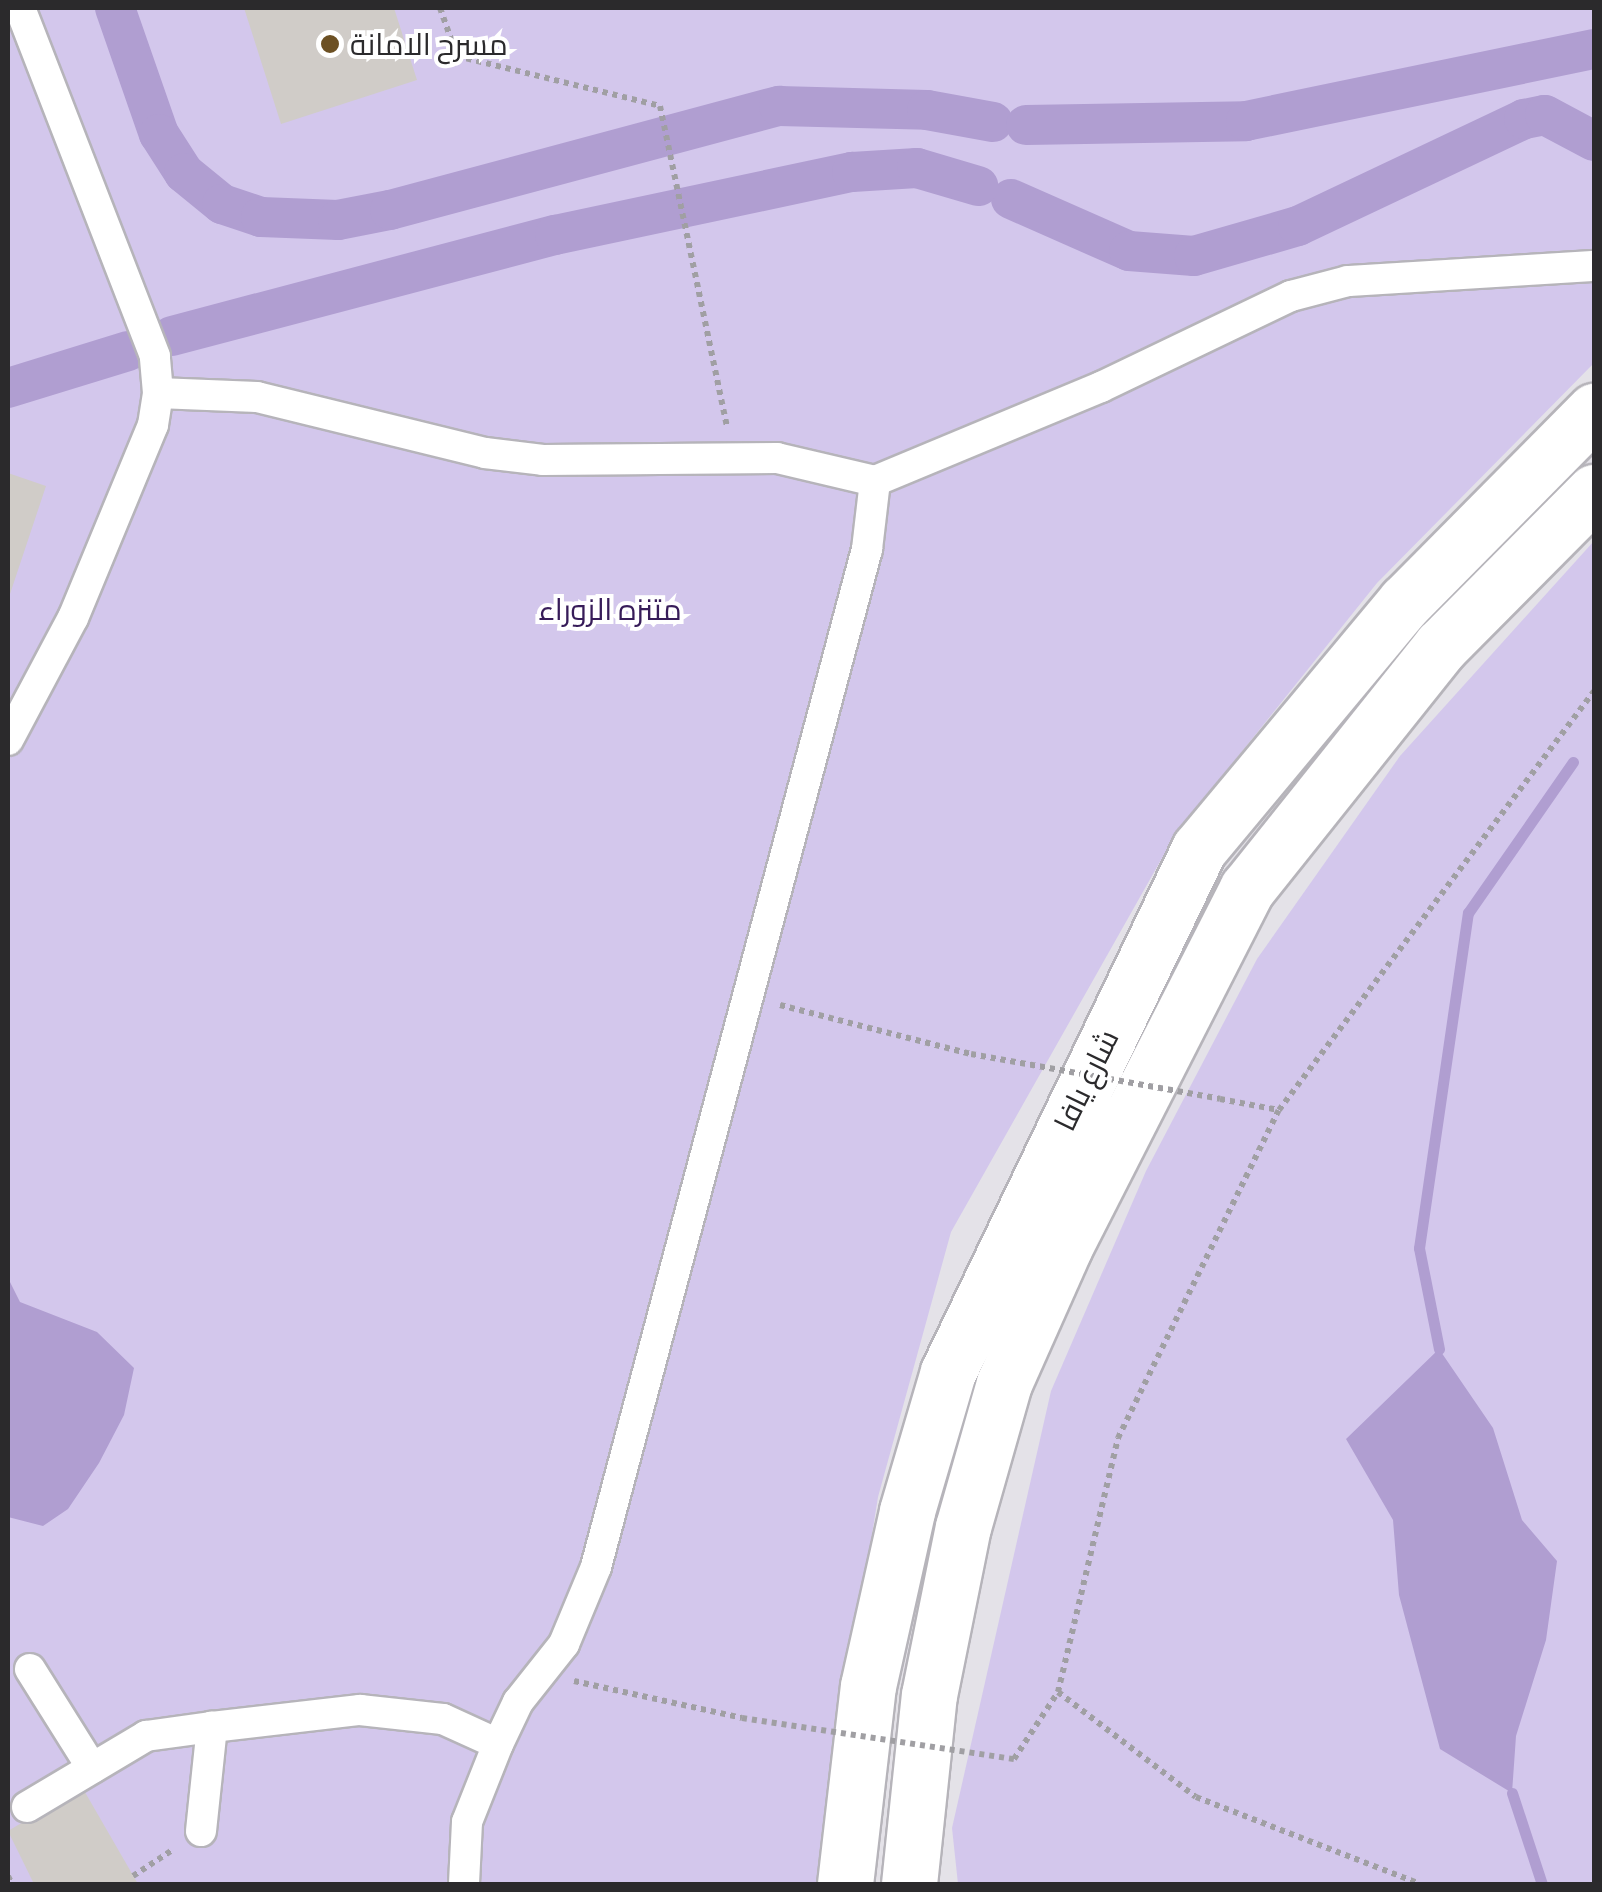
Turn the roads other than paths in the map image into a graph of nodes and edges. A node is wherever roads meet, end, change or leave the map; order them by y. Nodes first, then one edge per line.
1 (20, 8) edge
2 (1594, 266) edge
3 (158, 393) junction
4 (1594, 411) edge
5 (875, 481) junction
6 (1594, 492) edge
7 (8, 740) edge
8 (30, 1669) dead end
9 (212, 1728) junction
10 (498, 1744) junction
11 (92, 1768) junction
12 (27, 1806) dead end
13 (201, 1832) road end
14 (464, 1884) edge
15 (845, 1884) edge
16 (909, 1884) edge

1 - 3 street
2 - 5 street
3 - 5 street
3 - 7 street
4 - 15 highway, شارع يافا
5 - 10 street
6 - 16 highway, شارع يافا
8 - 11 street
9 - 10 street
9 - 11 street
9 - 13 street
10 - 14 street
11 - 12 street

